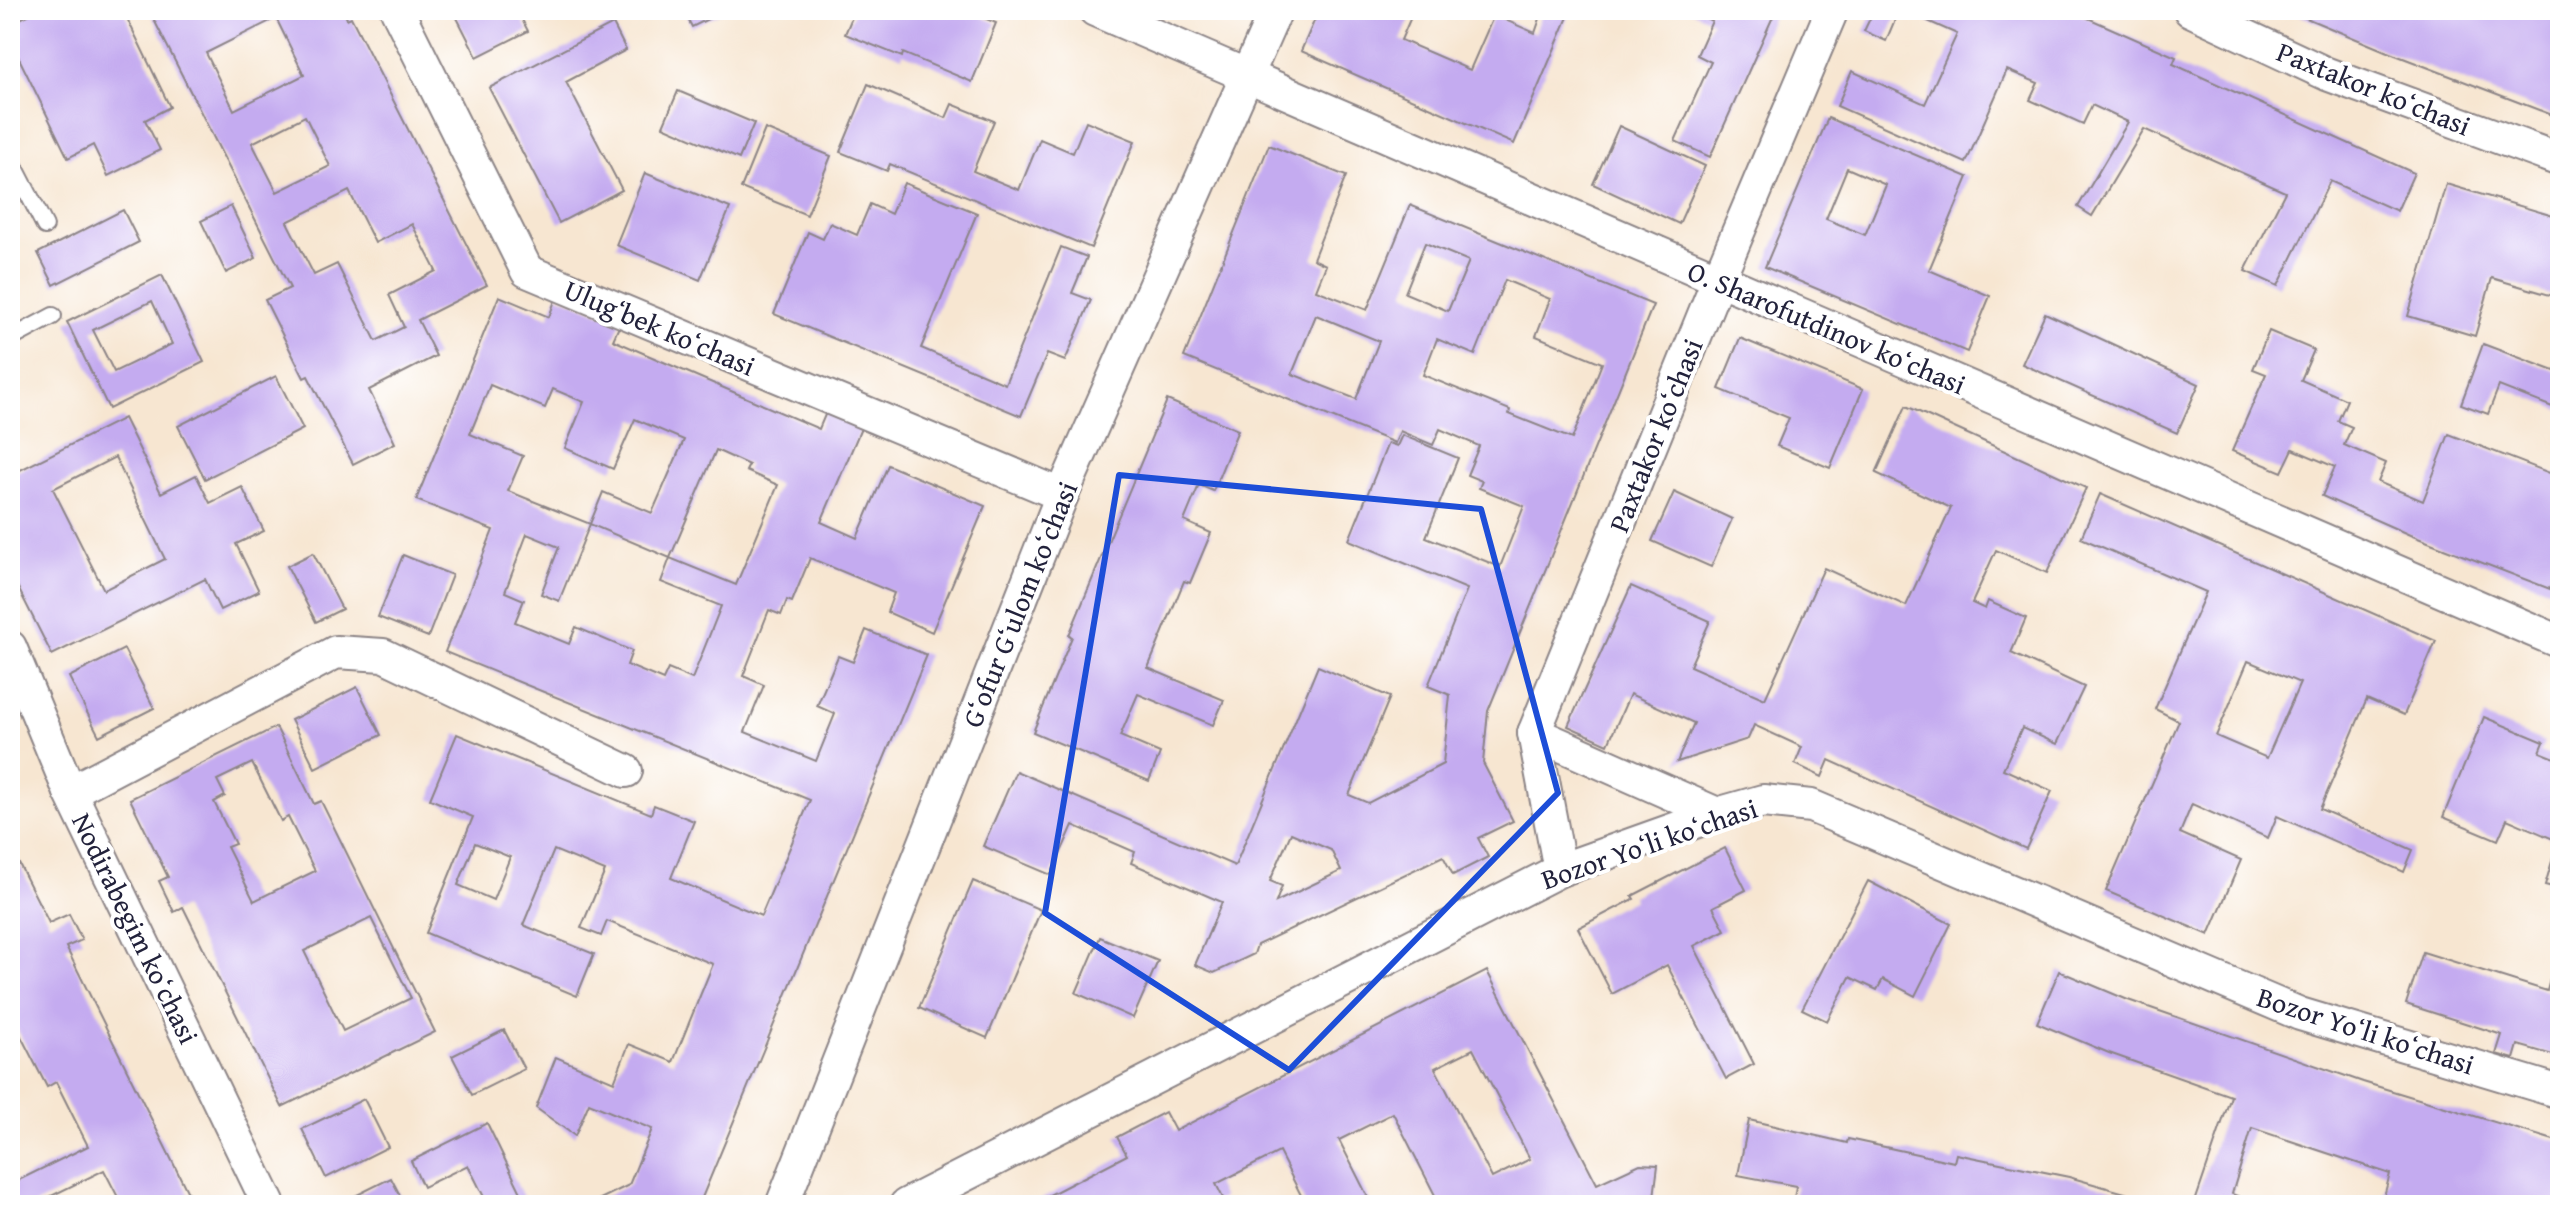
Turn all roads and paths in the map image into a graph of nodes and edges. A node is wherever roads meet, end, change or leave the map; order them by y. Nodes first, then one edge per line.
1 (397, 10) edge
2 (1095, 10) edge
3 (1276, 10) edge
4 (1832, 10) edge
5 (2190, 10) edge
6 (1246, 74) junction
7 (10, 158) edge
8 (2560, 160) edge
9 (45, 226) dead end
10 (1718, 280) junction
11 (53, 316) dead end
12 (10, 339) edge
13 (1062, 495) junction
14 (2560, 642) edge
15 (10, 647) edge
16 (1534, 733) junction
17 (626, 771) dead end
18 (70, 792) junction
19 (1717, 814) junction
20 (1560, 870) junction
21 (2560, 1092) edge
22 (269, 1205) edge
23 (782, 1205) edge
24 (906, 1205) edge

1 - 13 street, Ulugʻbek koʻchasi
2 - 6 street, O. Sharofutdinov koʻchasi
3 - 6 street, Gʻofur Gʻulom koʻchasi
4 - 10 street, Paxtakor koʻchasi
5 - 8 street, Paxtakor koʻchasi
6 - 10 street, O. Sharofutdinov koʻchasi
6 - 13 street, Gʻofur Gʻulom koʻchasi
7 - 9 lane
10 - 14 street, O. Sharofutdinov koʻchasi
10 - 16 street, Paxtakor koʻchasi
11 - 12 lane
13 - 23 street, Gʻofur Gʻulom koʻchasi
15 - 18 street, Nodirabegim koʻchasi
16 - 19 street
16 - 20 street
17 - 18 street
18 - 22 street, Nodirabegim koʻchasi
19 - 20 street, Bozor Yoʻli koʻchasi
19 - 21 street, Bozor Yoʻli koʻchasi
20 - 24 street, Bozor Yoʻli koʻchasi

